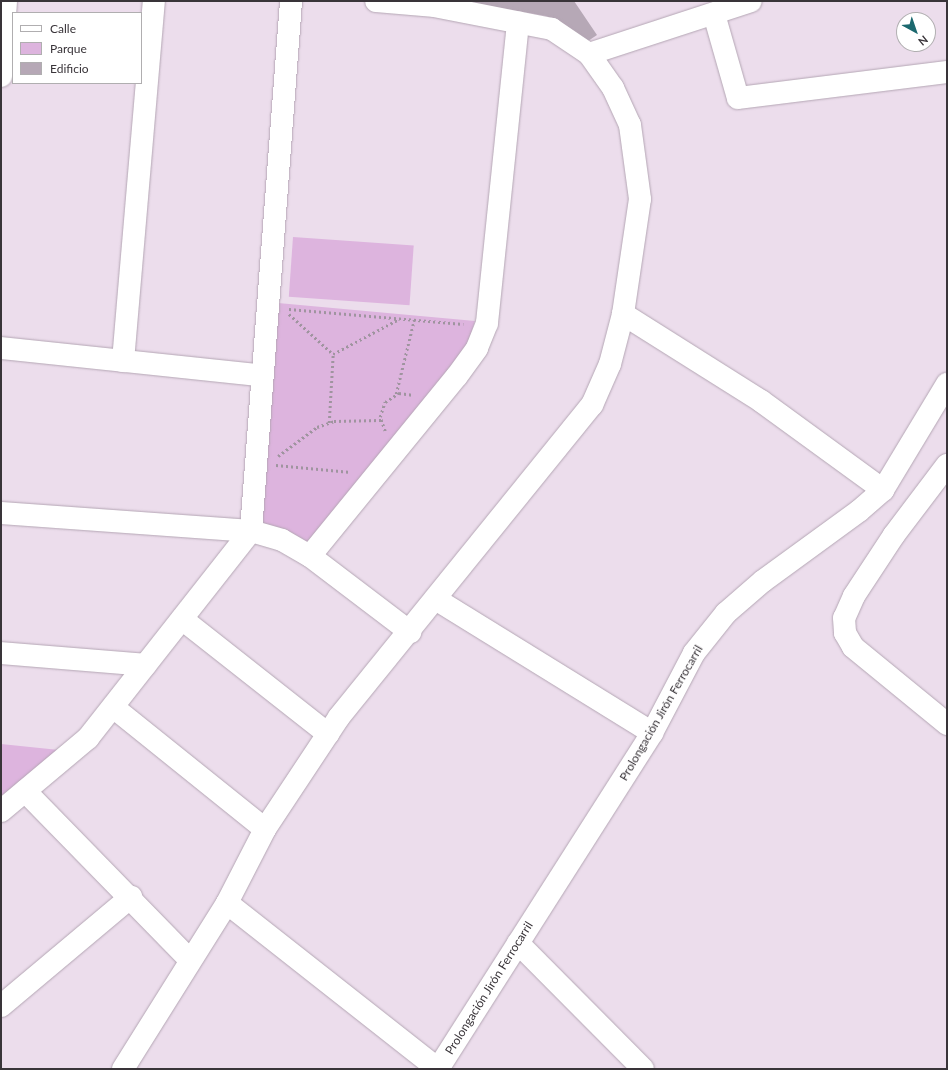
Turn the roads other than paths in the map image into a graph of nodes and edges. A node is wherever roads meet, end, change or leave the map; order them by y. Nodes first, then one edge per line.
1 (6, 1) edge
2 (154, 1) edge
3 (291, 1) edge
4 (376, 1) edge
5 (751, 1) edge
6 (434, 4) edge
7 (714, 14) junction
8 (518, 23) junction
9 (589, 54) junction
10 (947, 72) edge
11 (1, 76) edge
12 (623, 314) junction
13 (1, 348) edge
14 (123, 361) junction
15 (260, 376) junction
16 (947, 384) edge
17 (947, 464) edge
18 (883, 490) junction
19 (1, 513) edge
20 (251, 531) junction
21 (310, 556) junction
22 (437, 600) junction
23 (182, 619) junction
24 (410, 632) junction
25 (1, 653) edge
26 (146, 665) junction
27 (113, 707) junction
28 (947, 724) edge
29 (652, 733) junction
30 (328, 734) junction
31 (25, 791) junction
32 (1, 811) edge
33 (265, 829) junction
34 (131, 897) junction
35 (227, 903) junction
36 (518, 943) junction
37 (190, 960) junction
38 (1, 1006) edge
39 (125, 1068) edge
40 (438, 1069) edge
41 (643, 1069) edge

1 - 11 street
2 - 14 street
3 - 15 street
4 - 6 street
5 - 7 street
6 - 8 street
7 - 9 street
7 - 10 street
8 - 9 street
8 - 21 street
9 - 12 street
12 - 18 street
12 - 22 street
13 - 14 street
14 - 15 street
15 - 20 street
16 - 18 street, Prolongación Jirón Ferrocarril
17 - 28 street
18 - 29 street, Prolongación Jirón Ferrocarril
19 - 20 street
20 - 21 street
20 - 23 street
21 - 24 street
22 - 24 street
22 - 29 street
23 - 26 street
23 - 30 street
24 - 30 street
25 - 26 street
26 - 27 street
27 - 31 street
27 - 33 street
29 - 36 street, Prolongación Jirón Ferrocarril
30 - 33 street
31 - 32 street
31 - 34 street
33 - 35 street
34 - 37 street
34 - 38 street
35 - 37 street
35 - 40 street
36 - 40 street, Prolongación Jirón Ferrocarril
36 - 41 street
37 - 39 street

